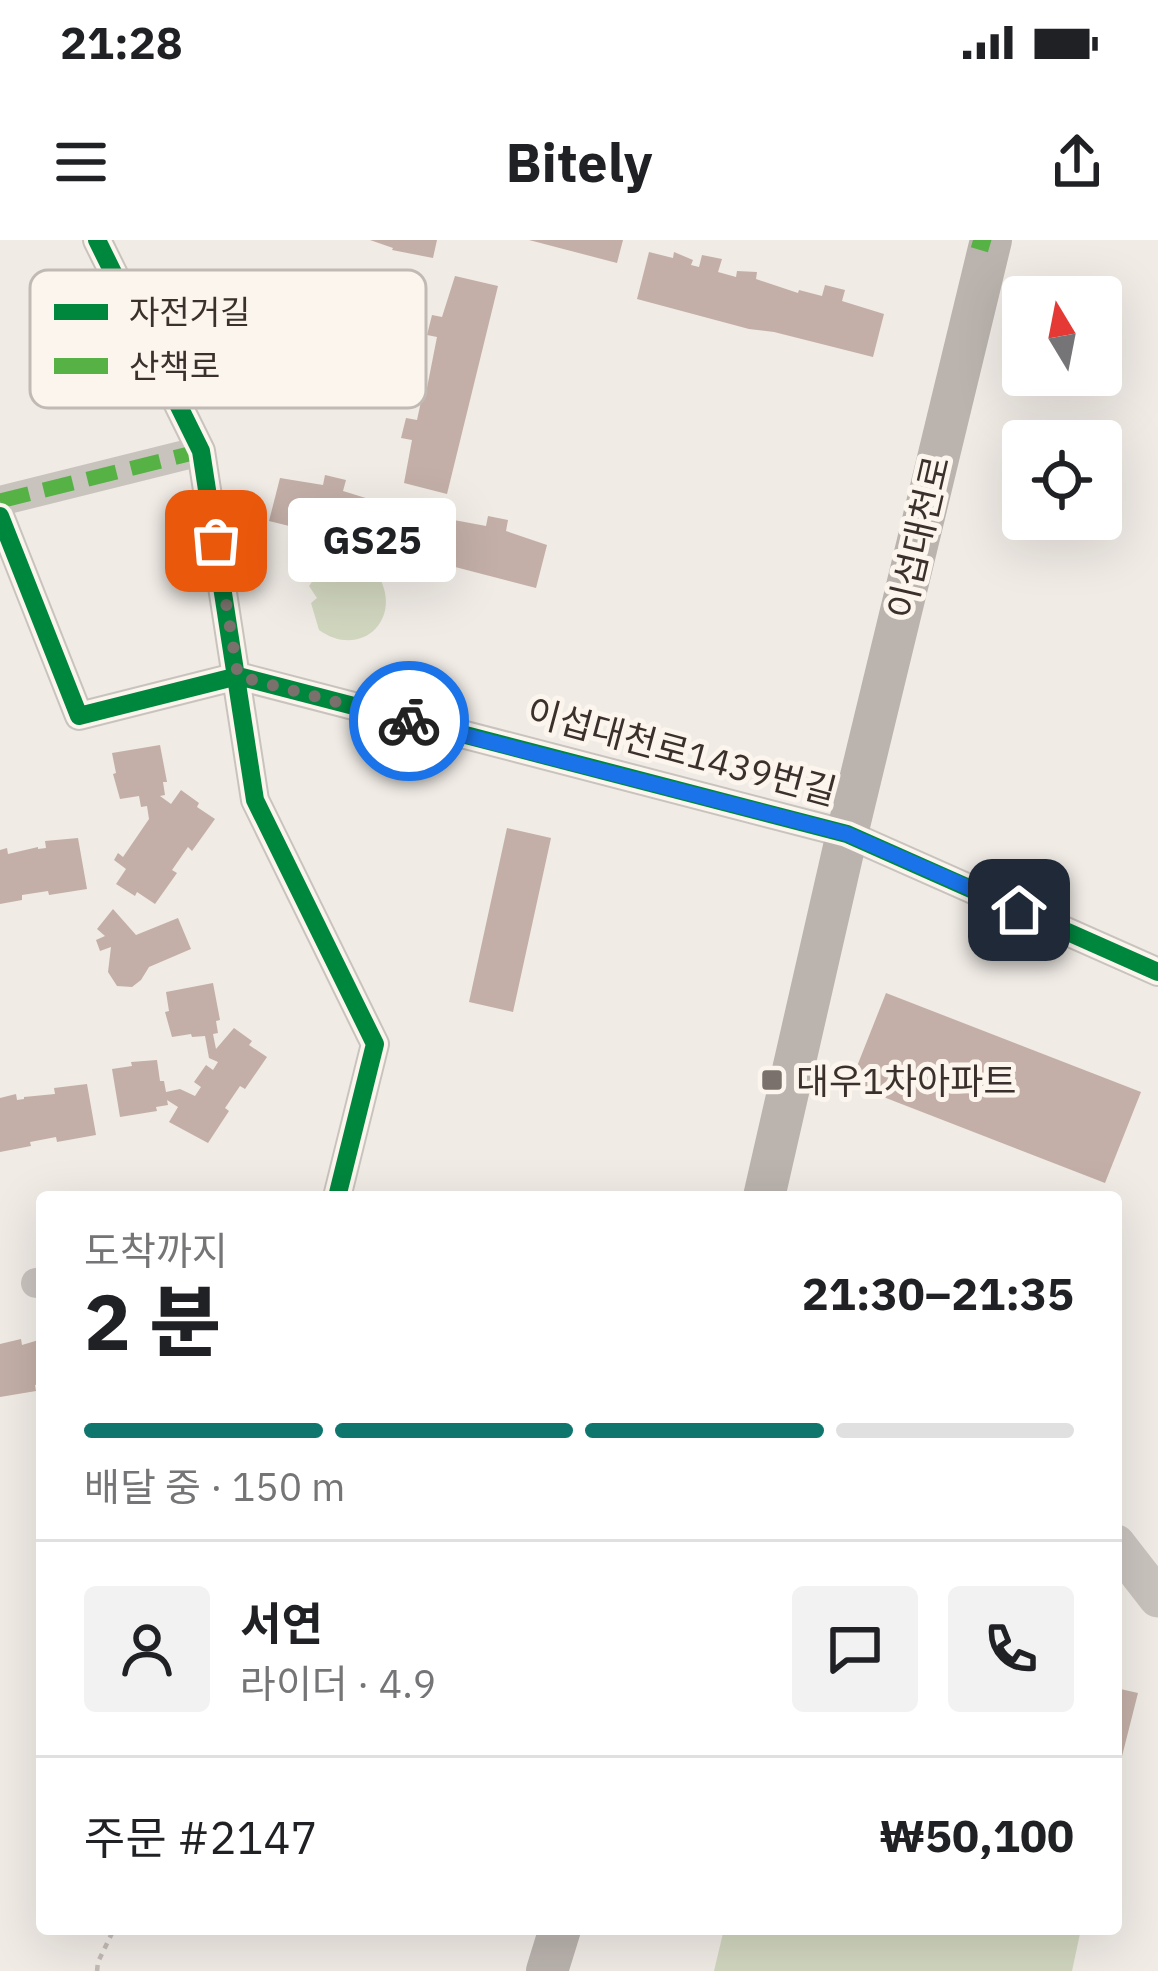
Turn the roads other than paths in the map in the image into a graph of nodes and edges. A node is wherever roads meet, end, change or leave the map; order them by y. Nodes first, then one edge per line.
1 (97, 240) edge
2 (991, 240) edge
3 (112, 270) edge
4 (180, 408) edge
5 (201, 451) junction
6 (0, 501) edge
7 (0, 516) edge
8 (238, 676) junction
9 (847, 834) junction
10 (1158, 972) edge
11 (338, 1191) edge
12 (765, 1191) edge
13 (1122, 1552) edge
14 (1158, 1598) edge
15 (558, 1935) edge
16 (547, 1971) edge

1 - 3 street
2 - 9 main road, 이섭대천로
4 - 5 street
5 - 6 street
5 - 8 street
7 - 8 street, 이섭대천로1439번길
8 - 9 street, 이섭대천로1439번길
8 - 11 street
9 - 10 street
9 - 12 main road, 이섭대천로
13 - 14 street
15 - 16 main road

